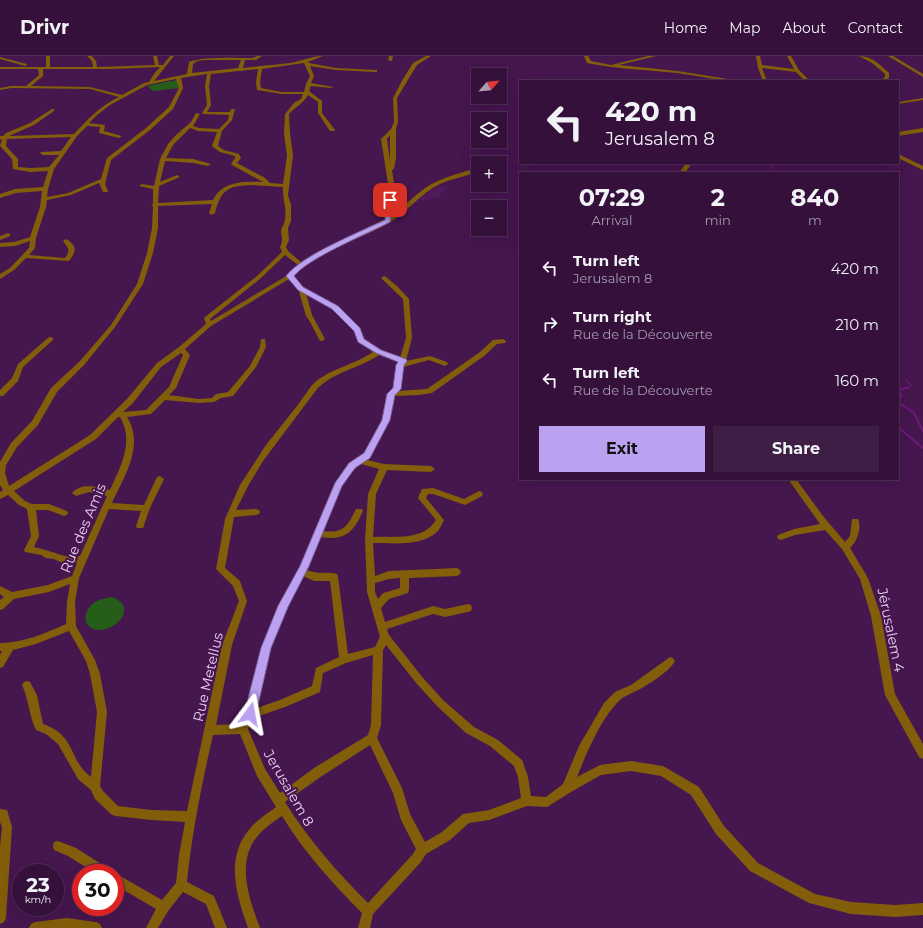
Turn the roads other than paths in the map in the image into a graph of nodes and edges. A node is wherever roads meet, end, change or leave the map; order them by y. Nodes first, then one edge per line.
1 (48, 56) edge
2 (89, 56) edge
3 (155, 56) edge
4 (172, 56) edge
5 (260, 56) edge
6 (321, 56) edge
7 (429, 56) edge
8 (586, 56) edge
9 (654, 56) edge
10 (758, 56) edge
11 (789, 56) edge
12 (861, 56) edge
13 (890, 56) edge
14 (0, 58) edge
15 (243, 60) junction
16 (307, 62) junction
17 (157, 66) junction
18 (611, 66) junction
19 (760, 66) junction
20 (48, 67) junction
21 (162, 67) junction
22 (0, 68) edge
23 (40, 68) junction
24 (95, 68) junction
25 (260, 69) junction
26 (240, 70) junction
27 (375, 71) dead end
28 (797, 71) junction
29 (209, 73) junction
30 (190, 75) junction
31 (923, 76) edge
32 (178, 77) junction
33 (732, 80) edge
34 (765, 80) edge
35 (807, 80) edge
36 (883, 80) edge
37 (151, 83) junction
38 (308, 84) junction
39 (329, 86) dead end
40 (28, 87) junction
41 (0, 88) edge
42 (306, 92) junction
43 (122, 96) junction
44 (923, 99) edge
45 (899, 103) edge
46 (198, 114) dead end
47 (86, 124) junction
48 (189, 126) junction
49 (28, 128) dead end
50 (393, 129) junction
51 (332, 130) dead end
52 (923, 130) edge
53 (220, 131) junction
54 (899, 134) edge
55 (76, 135) junction
56 (119, 136) dead end
57 (3, 138) edge
58 (43, 153) dead end
59 (63, 153) junction
60 (899, 156) edge
61 (163, 159) junction
62 (208, 164) dead end
63 (923, 168) edge
64 (51, 169) junction
65 (471, 172) edge
66 (390, 174) junction
67 (177, 177) dead end
68 (103, 180) junction
69 (268, 184) junction
70 (142, 186) dead end
71 (156, 186) junction
72 (285, 186) junction
73 (45, 189) junction
74 (105, 191) dead end
75 (0, 196) edge
76 (43, 199) junction
77 (215, 202) junction
78 (154, 205) junction
79 (212, 213) dead end
80 (388, 221) junction
81 (8, 235) dead end
82 (0, 238) edge
83 (33, 238) junction
84 (66, 241) dead end
85 (0, 245) edge
86 (285, 252) junction
87 (25, 256) junction
88 (301, 265) junction
89 (290, 276) junction
90 (0, 277) edge
91 (384, 278) dead end
92 (301, 288) junction
93 (209, 325) junction
94 (51, 339) dead end
95 (322, 339) dead end
96 (263, 341) dead end
97 (503, 341) dead end
98 (181, 349) junction
99 (378, 352) junction
100 (402, 363) junction
101 (445, 364) dead end
102 (0, 394) edge
103 (391, 394) junction
104 (162, 397) junction
105 (119, 415) junction
106 (360, 460) junction
107 (384, 467) junction
108 (431, 469) dead end
109 (160, 479) dead end
110 (793, 480) edge
111 (8, 491) junction
112 (76, 493) dead end
113 (112, 494) junction
114 (479, 494) dead end
115 (0, 496) edge
116 (107, 506) junction
117 (31, 507) junction
118 (146, 508) junction
119 (359, 511) dead end
120 (256, 512) dead end
121 (64, 513) dead end
122 (231, 514) junction
123 (354, 521) junction
124 (855, 521) dead end
125 (370, 523) junction
126 (140, 526) dead end
127 (827, 526) junction
128 (318, 533) junction
129 (781, 538) dead end
130 (369, 540) junction
131 (845, 547) junction
132 (82, 560) junction
133 (302, 572) junction
134 (457, 572) dead end
135 (404, 575) junction
136 (75, 578) junction
137 (371, 581) junction
138 (0, 590) edge
139 (12, 596) junction
140 (0, 606) edge
141 (376, 608) junction
142 (468, 608) dead end
143 (71, 626) junction
144 (384, 632) junction
145 (4, 647) edge
146 (378, 650) junction
147 (344, 659) junction
148 (670, 661) dead end
149 (0, 664) edge
150 (27, 685) dead end
151 (250, 714) junction
152 (243, 729) junction
153 (210, 730) junction
154 (372, 738) junction
155 (923, 754) edge
156 (95, 786) junction
157 (567, 788) junction
158 (527, 802) junction
159 (281, 804) junction
160 (0, 814) edge
161 (192, 817) junction
162 (58, 846) dead end
163 (422, 850) junction
164 (91, 864) edge
165 (124, 884) edge
166 (181, 885) junction
167 (164, 907) junction
168 (923, 909) edge
169 (368, 912) junction
170 (0, 918) edge
171 (34, 928) edge
172 (96, 928) edge
173 (152, 928) edge
174 (221, 928) edge
175 (254, 928) edge
176 (364, 928) edge

1 - 20 street
2 - 24 street
3 - 17 street
4 - 21 street
5 - 15 street
6 - 16 street
7 - 50 street
8 - 18 street
9 - 18 street
10 - 19 street
11 - 28 street
12 - 36 street
13 - 31 street
14 - 23 street
15 - 26 street
15 - 30 street
16 - 25 street
16 - 27 street
16 - 38 street
17 - 21 street
17 - 24 street
18 - 33 street
19 - 28 street
19 - 34 street
20 - 23 street
20 - 24 street
21 - 37 street
22 - 23 street
23 - 40 street
25 - 26 street
25 - 42 street
26 - 29 street
28 - 35 street
29 - 30 street
29 - 53 street
30 - 32 street
32 - 37 street
32 - 68 street
37 - 43 street
38 - 39 street
38 - 42 street
40 - 41 street
40 - 43 street
42 - 51 street
42 - 72 street
43 - 47 street
44 - 45 street
46 - 48 street
47 - 55 street
47 - 56 street
48 - 53 street
48 - 61 street
49 - 57 street
50 - 66 street
50 - 66 street
52 - 54 street
53 - 69 street
55 - 57 street
55 - 59 street
57 - 64 street
58 - 59 street
59 - 64 street
60 - 63 street
61 - 62 street
61 - 71 street
64 - 73 street
65 - 80 street
66 - 80 street
67 - 71 street
68 - 74 street
68 - 76 street
69 - 72 street
69 - 77 street
70 - 71 street
71 - 78 street
72 - 86 street
73 - 75 street
73 - 76 street
76 - 83 street
77 - 78 street
77 - 79 street
78 - 111 street
80 - 88 street
81 - 82 street
83 - 85 street
83 - 87 street
84 - 87 street
86 - 88 street
86 - 93 street
87 - 90 street
88 - 89 street
89 - 92 street
89 - 93 street
91 - 100 street
92 - 95 street
92 - 99 street
93 - 98 street
94 - 102 street
96 - 104 street
97 - 103 street
98 - 104 street
98 - 105 street
99 - 100 street
99 - 122 street, Rue Metellus
100 - 101 street
100 - 103 street
103 - 106 street
104 - 105 street
105 - 111 street
105 - 113 street, Rue des Amis
106 - 107 street
106 - 128 street
107 - 108 street
107 - 125 street
109 - 118 street
110 - 127 street, Jérusalem 4
111 - 115 street
111 - 117 street
112 - 113 street
113 - 116 street, Rue des Amis
114 - 130 street
116 - 118 street
116 - 132 street, Rue des Amis
117 - 121 street
117 - 132 street
118 - 126 street
119 - 123 street
120 - 122 street
122 - 153 street, Rue Metellus
123 - 125 street
123 - 128 street
124 - 131 street
125 - 130 street
127 - 129 street
127 - 131 street, Jérusalem 4
128 - 133 street
130 - 137 street
131 - 155 street, Jérusalem 4
132 - 136 street, Rue des Amis
133 - 147 street
133 - 151 street
134 - 135 street
135 - 137 street
135 - 141 street
136 - 139 street
136 - 143 street, Rue des Amis
137 - 141 street
138 - 139 street
139 - 140 street
141 - 144 street
142 - 144 street
143 - 145 street
143 - 156 street
144 - 146 street
144 - 158 street
145 - 149 street
146 - 147 street
146 - 154 street
147 - 151 street
148 - 157 street
150 - 156 street
151 - 152 street
152 - 153 street
152 - 159 street, Jerusalem 8
153 - 161 street, Rue Metellus
154 - 159 street
154 - 163 street
156 - 161 street
157 - 158 street
157 - 168 street
158 - 163 street
159 - 169 street, Jerusalem 8
159 - 175 street
160 - 170 street
161 - 166 street, Rue Metellus
162 - 164 street
163 - 169 street
165 - 167 street
166 - 167 street
166 - 174 street
167 - 173 street
169 - 176 street
171 - 172 street

